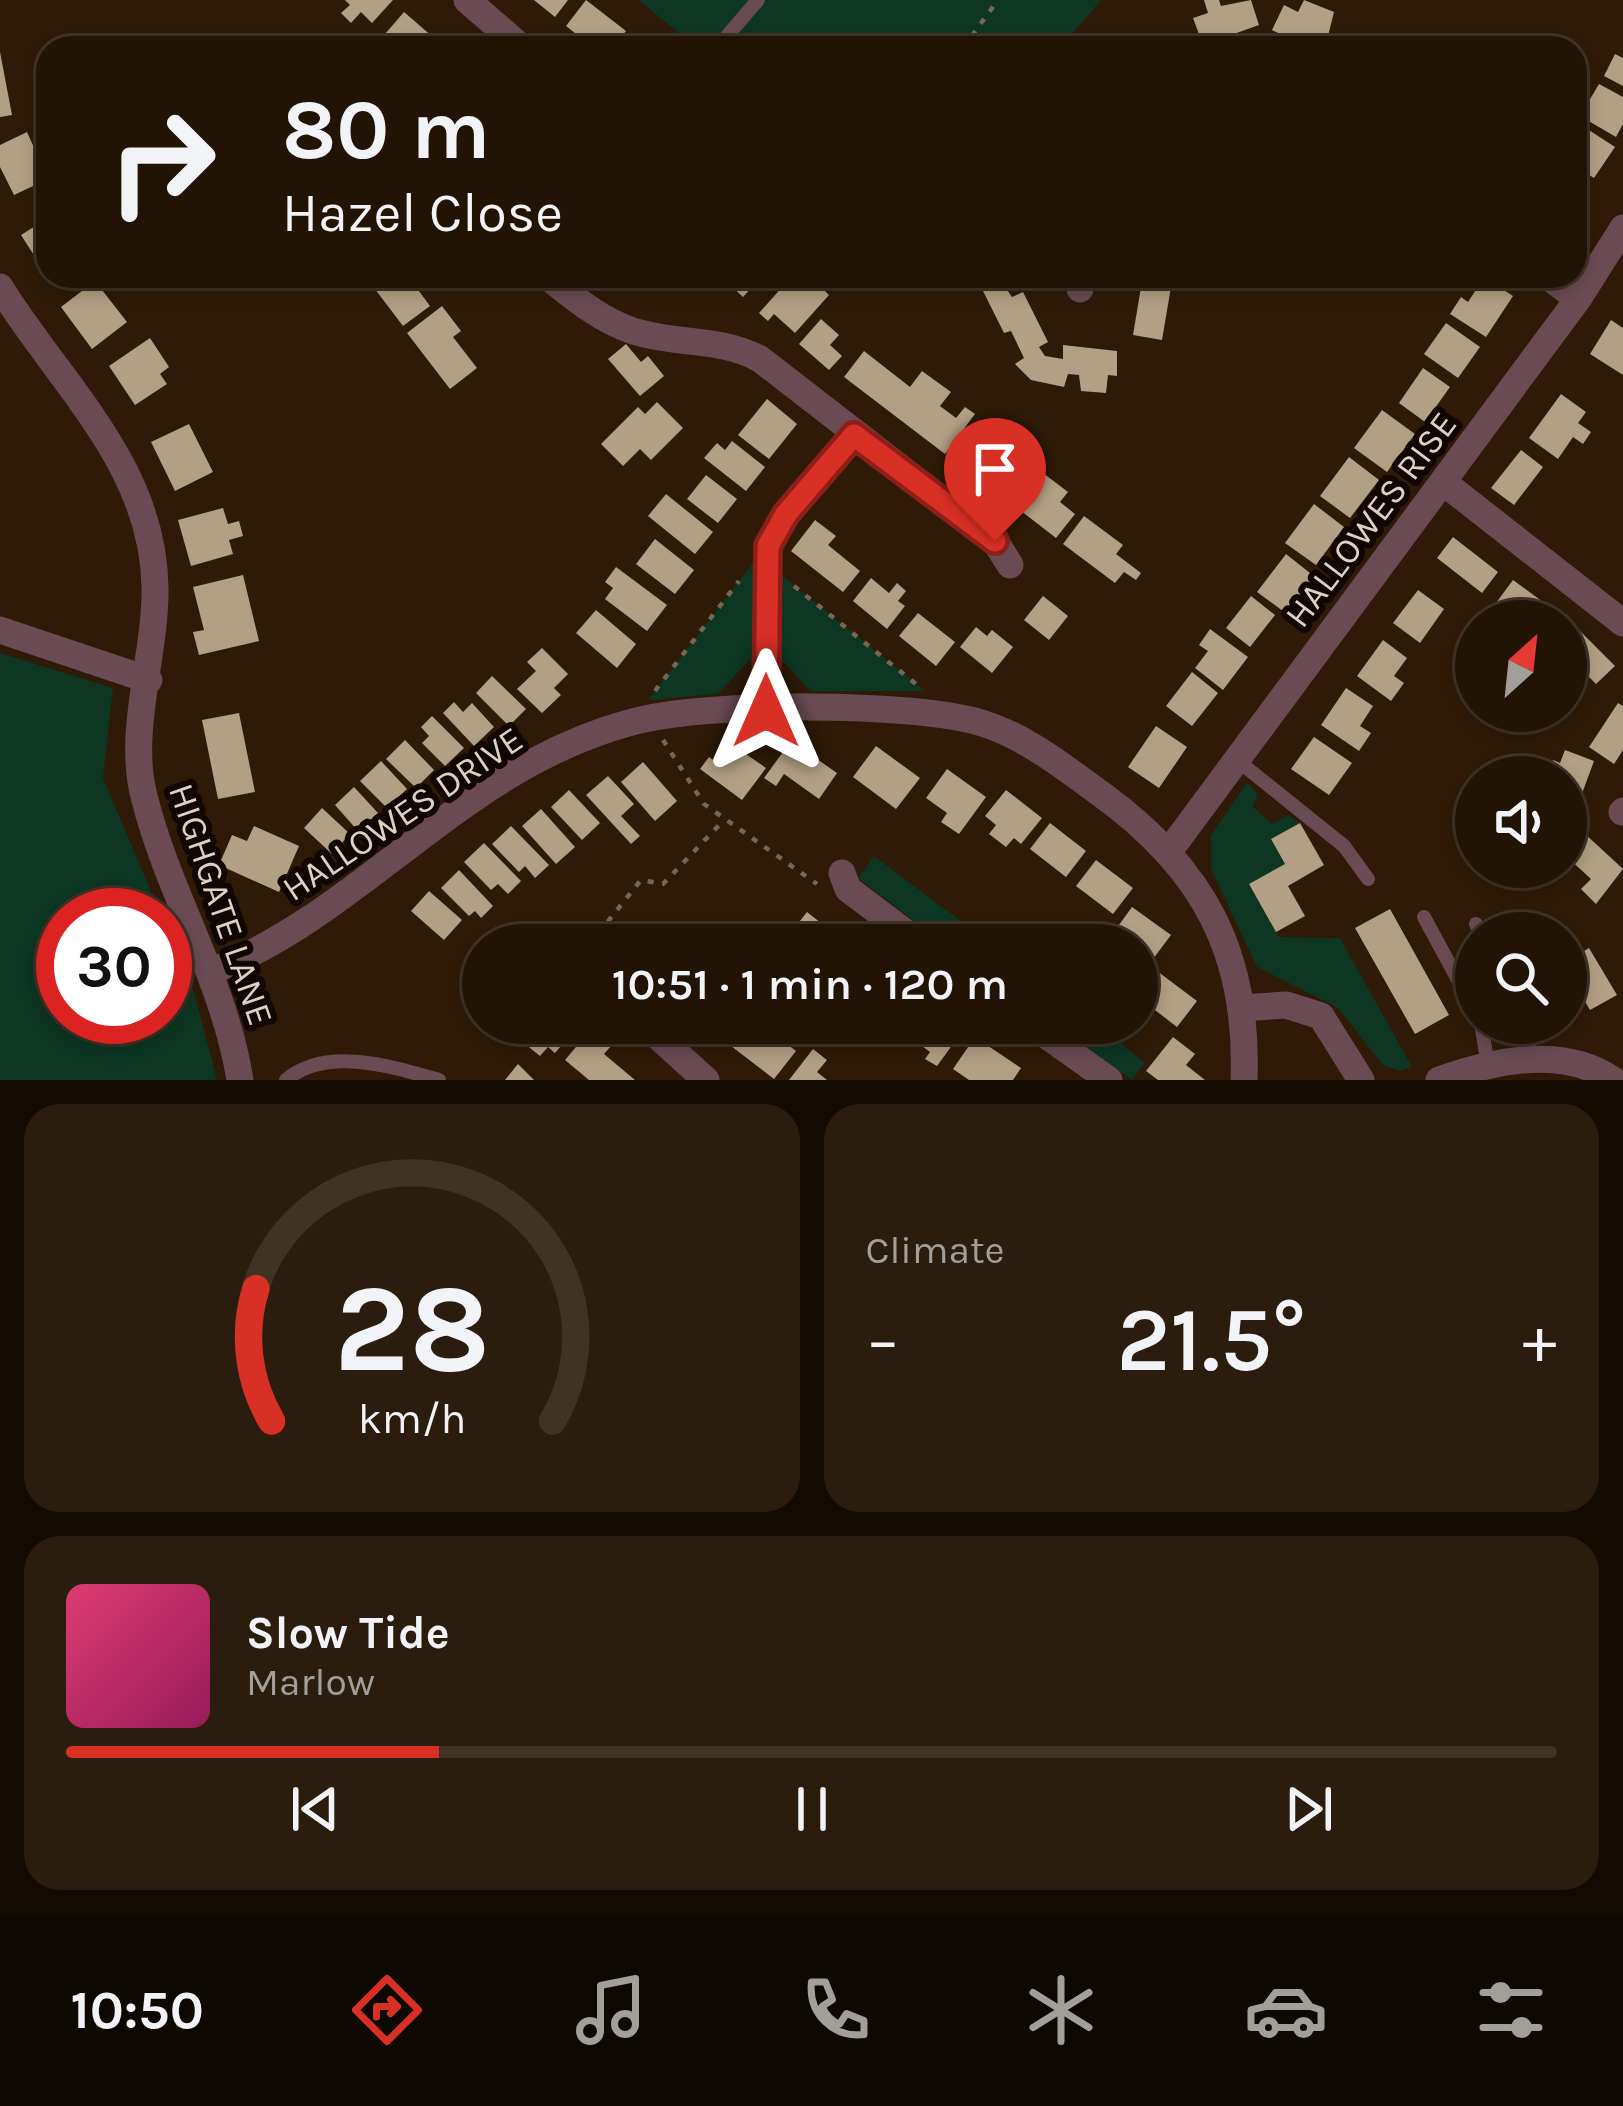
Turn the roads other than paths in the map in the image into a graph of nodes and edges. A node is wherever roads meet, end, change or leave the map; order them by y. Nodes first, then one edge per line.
1 (466, 0) edge
2 (758, 0) edge
3 (508, 36) edge
4 (728, 36) dead end
5 (1623, 228) edge
6 (1587, 285) edge
7 (0, 286) edge
8 (562, 288) edge
9 (1563, 288) edge
10 (1585, 288) edge
11 (1578, 299) junction
12 (854, 435) junction
13 (1443, 482) junction
14 (1010, 565) dead end
15 (1623, 623) edge
16 (0, 630) edge
17 (149, 680) junction
18 (766, 711) junction
19 (1237, 760) junction
20 (1170, 850) junction
21 (842, 873) road end
22 (1368, 879) dead end
23 (1424, 917) dead end
24 (894, 924) edge
25 (212, 971) junction
26 (1455, 974) edge
27 (1241, 1008) junction
28 (667, 1044) edge
29 (1058, 1044) edge
30 (1484, 1044) edge
31 (1528, 1044) edge
32 (1533, 1060) junction
33 (1488, 1066) junction
34 (240, 1080) edge
35 (286, 1080) edge
36 (439, 1080) edge
37 (706, 1080) edge
38 (1109, 1080) edge
39 (1244, 1080) edge
40 (1361, 1080) edge
41 (1439, 1080) edge
42 (1612, 1080) edge

1 - 3 street
2 - 4 lane
5 - 6 street, HALLOWES RISE
7 - 17 street, HIGHGATE LANE
8 - 12 street
9 - 11 street
10 - 11 street, HALLOWES RISE
11 - 13 street, HALLOWES RISE
12 - 14 street
12 - 18 street
13 - 15 street
13 - 19 street, HALLOWES RISE
16 - 17 street
17 - 25 street, HIGHGATE LANE
18 - 20 street, HALLOWES DRIVE
18 - 25 street, HALLOWES DRIVE
19 - 20 street, HALLOWES RISE
19 - 22 lane
20 - 27 street, HALLOWES DRIVE
21 - 24 street
23 - 26 lane
25 - 34 street, HIGHGATE LANE
27 - 39 street, HALLOWES DRIVE
27 - 40 street
28 - 37 street
29 - 38 street
30 - 33 lane
31 - 32 lane
32 - 33 street
32 - 42 street
33 - 41 street
35 - 36 lane

